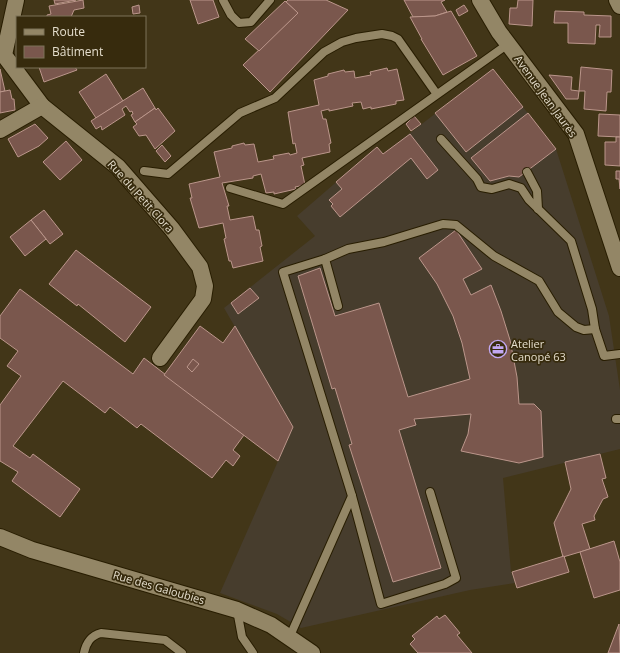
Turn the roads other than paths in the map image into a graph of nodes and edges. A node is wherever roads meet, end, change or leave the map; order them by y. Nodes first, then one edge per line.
1 (16, 0) edge
2 (223, 0) edge
3 (270, 0) edge
4 (480, 0) edge
5 (617, 0) edge
6 (620, 6) edge
7 (508, 44) junction
8 (2, 55) edge
9 (436, 94) junction
10 (42, 106) junction
11 (0, 130) edge
12 (441, 139) dead end
13 (144, 171) dead end
14 (527, 172) dead end
15 (230, 188) dead end
16 (538, 209) junction
17 (324, 259) junction
18 (620, 268) edge
19 (338, 306) dead end
20 (595, 329) junction
21 (620, 354) edge
22 (160, 358) dead end
23 (430, 492) dead end
24 (352, 496) junction
25 (0, 537) edge
26 (237, 610) junction
27 (290, 636) junction
28 (84, 653) edge
29 (182, 653) edge
30 (253, 653) edge
31 (312, 653) edge

1 - 8 street, Rue du Petit Clora
2 - 3 lane
4 - 7 street, Avenue Jean Jaurès
5 - 6 street
7 - 9 lane
7 - 18 street, Avenue Jean Jaurès
8 - 10 street, Rue du Petit Clora
9 - 13 lane
9 - 15 lane
10 - 11 street
10 - 22 street, Rue du Petit Clora
12 - 16 lane
14 - 16 lane
16 - 20 lane
17 - 19 lane
17 - 20 lane
17 - 24 lane
20 - 21 lane
23 - 24 lane
24 - 27 lane
25 - 26 street, Rue des Galoubies
26 - 27 street, Rue des Galoubies
26 - 30 lane
27 - 31 street, Rue des Galoubies
28 - 29 lane

